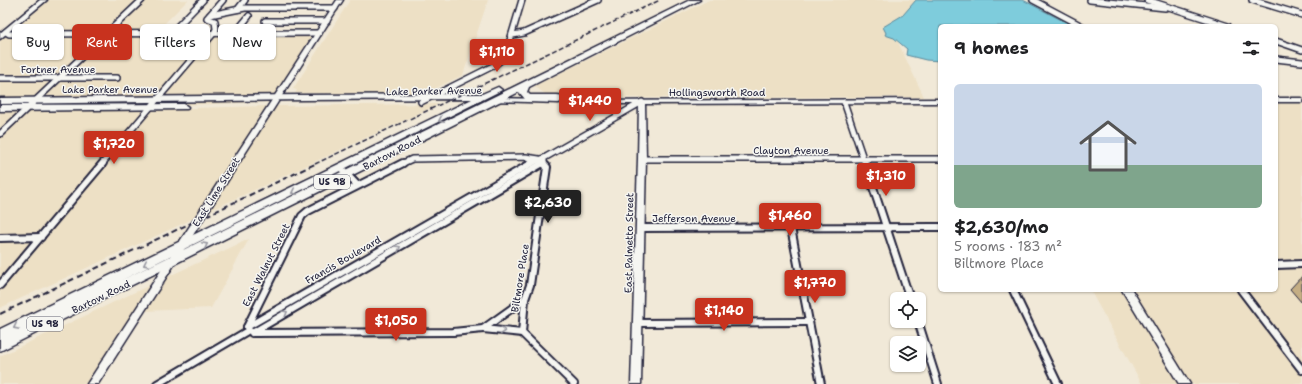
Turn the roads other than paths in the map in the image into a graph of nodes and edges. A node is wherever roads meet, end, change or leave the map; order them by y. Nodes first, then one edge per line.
1 (142, 0) edge
2 (203, 0) edge
3 (223, 0) edge
4 (245, 0) edge
5 (340, 0) edge
6 (522, 0) edge
7 (595, 0) edge
8 (683, 0) edge
9 (696, 0) edge
10 (1033, 0) edge
11 (1090, 0) edge
12 (1146, 0) edge
13 (1252, 0) edge
14 (42, 2) edge
15 (1168, 7) junction
16 (335, 8) junction
17 (238, 9) junction
18 (210, 15) junction
19 (1302, 15) edge
20 (249, 16) dead end
21 (265, 21) dead end
22 (327, 21) junction
23 (116, 24) edge
24 (180, 24) edge
25 (242, 24) edge
26 (1078, 24) edge
27 (1222, 24) edge
28 (1, 32) edge
29 (72, 33) edge
30 (210, 33) edge
31 (214, 33) junction
32 (218, 33) edge
33 (276, 33) edge
34 (319, 33) junction
35 (513, 35) junction
36 (1278, 43) edge
37 (1302, 50) edge
38 (1278, 59) edge
39 (78, 60) edge
40 (1302, 62) edge
41 (0, 78) edge
42 (59, 78) junction
43 (117, 78) dead end
44 (525, 85) junction
45 (432, 97) junction
46 (489, 99) junction
47 (157, 100) junction
48 (1278, 100) edge
49 (1302, 100) edge
50 (0, 101) edge
51 (36, 101) junction
52 (275, 101) junction
53 (938, 101) edge
54 (421, 102) junction
55 (476, 102) junction
56 (591, 102) junction
57 (642, 102) junction
58 (844, 102) junction
59 (0, 108) edge
60 (28, 108) junction
61 (150, 108) junction
62 (0, 134) edge
63 (642, 159) junction
64 (864, 159) junction
65 (938, 159) edge
66 (543, 160) junction
67 (344, 172) junction
68 (357, 185) junction
69 (887, 227) junction
70 (938, 227) edge
71 (640, 228) junction
72 (791, 228) junction
73 (40, 237) junction
74 (0, 238) edge
75 (181, 247) junction
76 (170, 263) junction
77 (1302, 264) edge
78 (1278, 265) edge
79 (0, 285) edge
80 (908, 292) edge
81 (1014, 292) edge
82 (1128, 292) edge
83 (1243, 292) edge
84 (525, 299) junction
85 (809, 322) junction
86 (638, 323) junction
87 (920, 328) edge
88 (483, 329) junction
89 (249, 330) junction
90 (522, 333) junction
91 (0, 334) edge
92 (0, 346) edge
93 (1299, 362) edge
94 (1302, 370) edge
95 (92, 384) edge
96 (157, 384) edge
97 (574, 384) edge
98 (636, 384) edge
99 (821, 384) edge
100 (938, 384) edge
101 (1058, 384) edge
102 (1186, 384) edge

1 - 23 street
2 - 24 street
3 - 18 street
4 - 17 street
5 - 16 street, East Lime Street
6 - 35 street
7 - 35 street
8 - 46 main road, Bartow Road / US 98
9 - 44 main road, Bartow Road / US 98
10 - 26 street
11 - 15 street
12 - 15 street
13 - 19 street
14 - 28 main road
15 - 27 street
16 - 17 street
16 - 22 street, East Lime Street
17 - 18 street
18 - 31 street
20 - 25 street
21 - 22 street
22 - 34 street, East Lime Street
28 - 29 street
30 - 31 street
31 - 32 street
31 - 47 street
33 - 34 street
34 - 52 street, East Lime Street
35 - 45 street
36 - 37 street
38 - 40 street
39 - 42 street
41 - 42 street, Fortner Avenue
42 - 43 street, Fortner Avenue
42 - 51 street
44 - 46 main road, Bartow Road / US 98
44 - 56 main road
45 - 46 main road, Lake Parker Avenue
45 - 52 main road, Lake Parker Avenue
45 - 54 street
46 - 55 main road, Lake Parker Avenue
46 - 56 street, Hollingsworth Road
46 - 67 main road, Bartow Road / US 98
47 - 51 main road, Lake Parker Avenue
47 - 52 main road, Lake Parker Avenue
47 - 61 street
48 - 49 street
50 - 51 main road, Lake Parker Avenue
51 - 60 street
52 - 54 main road, Lake Parker Avenue
52 - 61 main road, Lake Parker Avenue
52 - 75 street, East Lime Street
53 - 58 street, Hollingsworth Road
54 - 55 main road, Lake Parker Avenue
55 -> 67 main road, Bartow Road / US 98
56 - 57 street, Hollingsworth Road
57 - 58 street, Hollingsworth Road
57 - 63 street, East Palmetto Street
57 - 66 street, Francis Boulevard
58 - 64 street
59 - 60 main road, Lake Parker Avenue
60 - 61 main road, Lake Parker Avenue
60 - 62 street
61 - 73 street
63 - 64 street, Clayton Avenue
63 - 71 street, East Palmetto Street
64 - 65 street, Clayton Avenue
64 - 69 street
66 - 68 street
66 - 84 street, Biltmore Place
66 - 89 street, Francis Boulevard
67 - 68 street
67 -> 75 main road, Bartow Road / US 98
76 -> 67 main road, Bartow Road / US 98
68 - 89 street, East Walnut Street
69 - 70 street, Jefferson Avenue
69 - 72 street, Jefferson Avenue
69 - 80 street
71 - 72 street, Jefferson Avenue
71 - 86 street, East Palmetto Street
72 - 85 street
73 - 74 street
73 - 79 street
75 - 76 street, East Lime Street
75 -> 91 main road, Bartow Road / US 98
76 - 92 main road, Bartow Road / US 98
76 - 95 street, East Lime Street
77 - 78 street
81 - 101 street
82 - 102 street
83 - 93 street
84 - 88 street
84 - 90 street, Biltmore Place
85 - 86 street
85 - 99 street
86 - 98 street, East Palmetto Street
87 - 100 street
88 - 89 street
88 -> 90 street
89 - 96 street, Francis Boulevard
90 - 97 street
93 - 94 street

